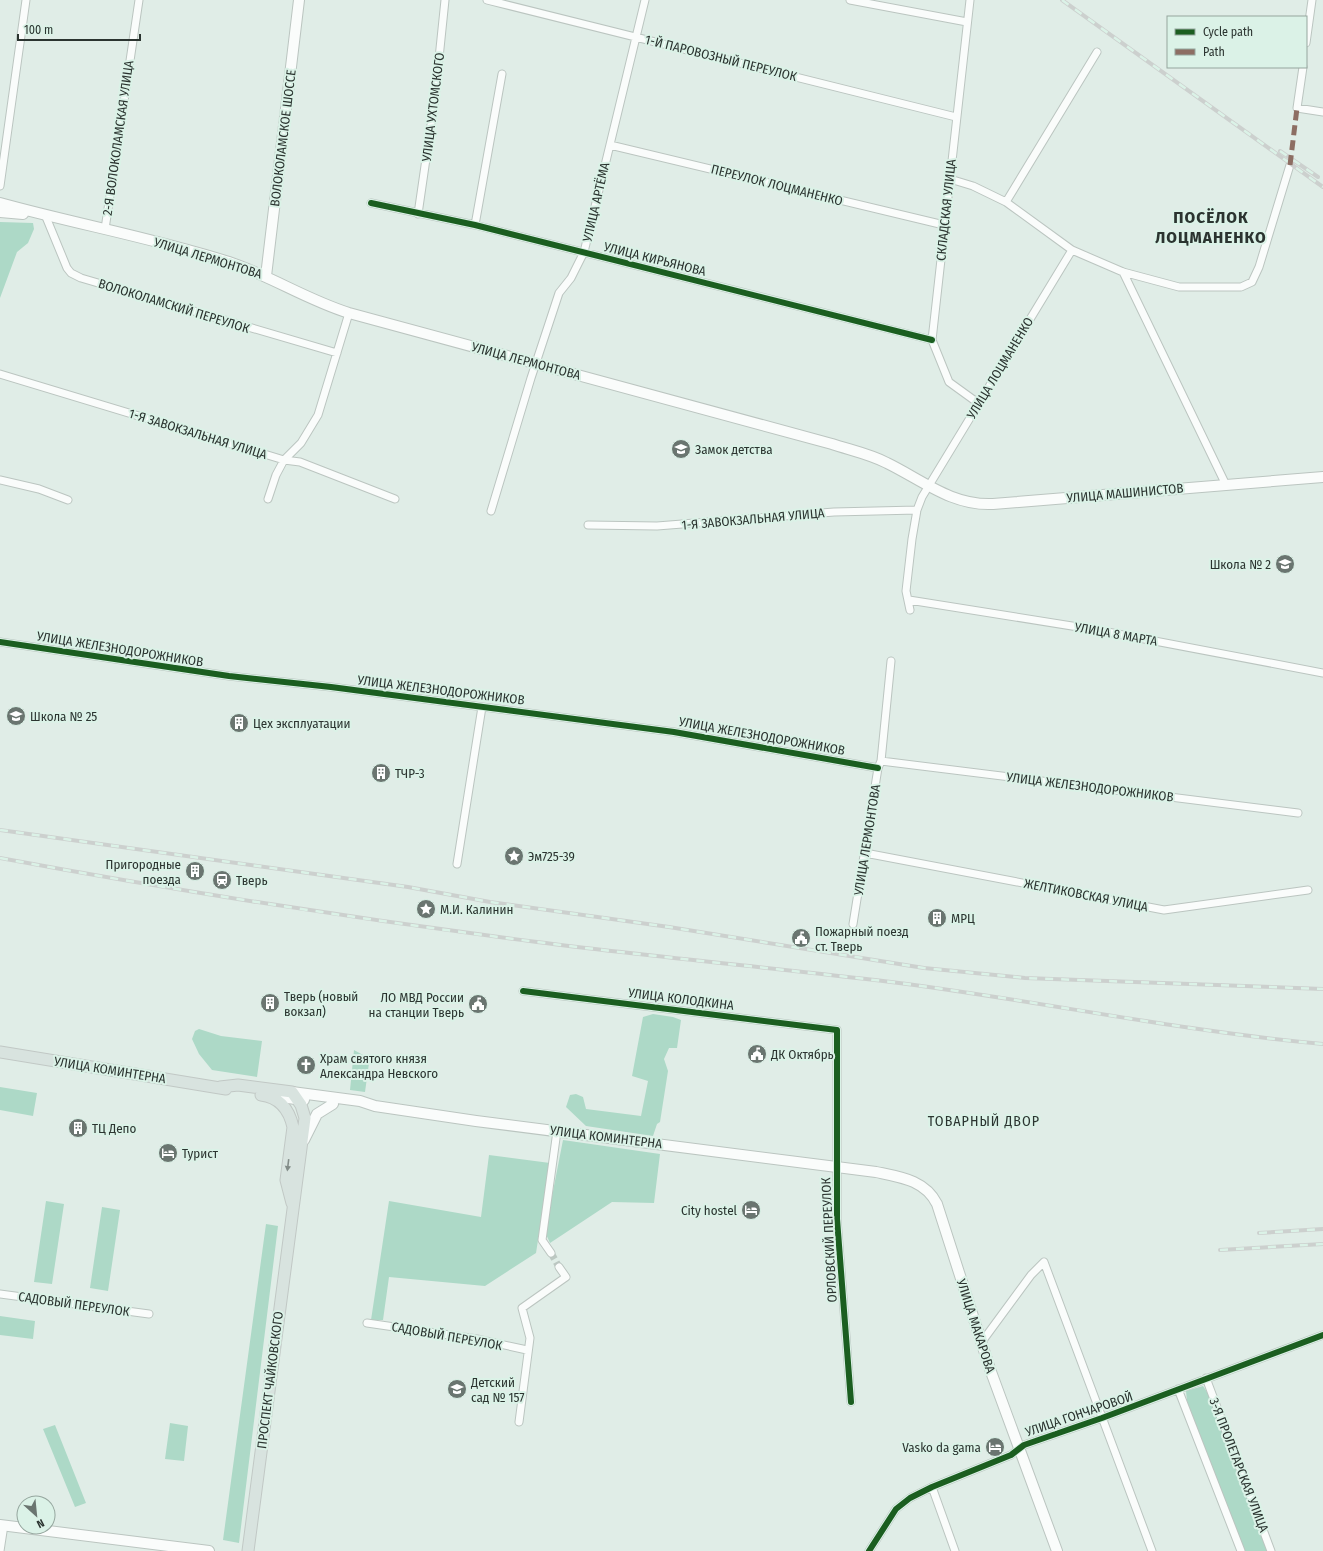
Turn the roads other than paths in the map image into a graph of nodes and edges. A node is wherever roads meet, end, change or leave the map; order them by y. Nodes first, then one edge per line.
1 (26, 0) edge
2 (139, 0) edge
3 (299, 0) edge
4 (445, 0) edge
5 (487, 0) edge
6 (645, 0) edge
7 (850, 0) edge
8 (970, 0) edge
9 (1312, 0) edge
10 (967, 22) junction
11 (1307, 36) edge
12 (637, 37) junction
13 (1097, 52) dead end
14 (1303, 68) edge
15 (502, 74) dead end
16 (1323, 112) edge
17 (956, 117) junction
18 (610, 145) junction
19 (1290, 165) dead end
20 (950, 179) junction
21 (0, 186) edge
22 (1006, 202) junction
23 (0, 203) edge
24 (371, 203) dead end
25 (0, 212) edge
26 (418, 214) junction
27 (46, 217) junction
28 (57, 219) junction
29 (475, 225) junction
30 (944, 225) junction
31 (105, 229) junction
32 (1072, 250) junction
33 (584, 252) junction
34 (1122, 272) junction
35 (266, 276) junction
36 (349, 313) junction
37 (932, 340) junction
38 (337, 353) junction
39 (536, 364) junction
40 (0, 374) edge
41 (978, 403) junction
42 (284, 460) junction
43 (1323, 477) edge
44 (0, 480) edge
45 (1226, 485) junction
46 (929, 487) junction
47 (268, 499) dead end
48 (395, 499) dead end
49 (68, 500) dead end
50 (492, 510) dead end
51 (917, 510) junction
52 (588, 525) dead end
53 (909, 600) junction
54 (910, 610) dead end
55 (0, 642) edge
56 (891, 660) dead end
57 (1323, 673) edge
58 (482, 707) junction
59 (881, 761) junction
60 (878, 768) junction
61 (1298, 813) dead end
62 (865, 853) junction
63 (457, 864) dead end
64 (1308, 890) dead end
65 (853, 924) dead end
66 (523, 991) dead end
67 (837, 1030) joint
68 (0, 1052) edge
69 (220, 1087) junction
70 (272, 1096) junction
71 (300, 1100) junction
72 (329, 1100) junction
73 (293, 1127) junction
74 (557, 1131) junction
75 (303, 1143) junction
76 (836, 1167) junction
77 (293, 1209) junction
78 (551, 1254) tunnel mouth
79 (559, 1267) tunnel mouth
80 (0, 1294) edge
81 (149, 1314) dead end
82 (367, 1323) dead end
83 (1323, 1335) edge
84 (982, 1343) junction
85 (527, 1350) junction
86 (1206, 1378) junction
87 (1178, 1389) junction
88 (851, 1402) dead end
89 (1102, 1418) junction
90 (519, 1422) dead end
91 (1019, 1449) junction
92 (932, 1487) junction
93 (2, 1525) edge
94 (0, 1551) edge
95 (209, 1551) edge
96 (248, 1551) edge
97 (869, 1551) edge
98 (955, 1551) edge
99 (1057, 1551) edge
100 (1152, 1551) edge
101 (1241, 1551) edge
102 (1271, 1551) edge

1 - 21 street
2 - 31 street, 2-Я ВОЛОКОЛАМСКАЯ УЛИЦА
3 - 35 main road, ВОЛОКОЛАМСКОЕ ШОССЕ
4 - 26 street, УЛИЦА УХТОМСКОГО
5 - 12 street, 1-Й ПАРОВОЗНЫЙ ПЕРЕУЛОК
6 - 12 street, УЛИЦА АРТЁМА
7 - 10 street
8 - 10 street, СКЛАДСКАЯ УЛИЦА
9 - 11 street
10 - 17 street, СКЛАДСКАЯ УЛИЦА
12 - 17 street, 1-Й ПАРОВОЗНЫЙ ПЕРЕУЛОК
12 - 18 street, УЛИЦА АРТЁМА
13 - 22 street
14 - 16 street
15 - 29 street
17 - 20 street, СКЛАДСКАЯ УЛИЦА
18 - 30 street, ПЕРЕУЛОК ЛОЦМАНЕНКО
18 - 33 street, УЛИЦА АРТЁМА
19 - 34 street
20 - 22 street
20 - 30 street, СКЛАДСКАЯ УЛИЦА
22 - 32 street
23 - 28 main road, УЛИЦА ЛЕРМОНТОВА
24 - 26 street, УЛИЦА КИРЬЯНОВА
25 - 27 main road
26 - 29 street, УЛИЦА КИРЬЯНОВА
27 - 28 main road
27 - 38 street, ВОЛОКОЛАМСКИЙ ПЕРЕУЛОК
28 - 31 main road, УЛИЦА ЛЕРМОНТОВА
29 - 33 street, УЛИЦА КИРЬЯНОВА
30 - 37 street, СКЛАДСКАЯ УЛИЦА
31 - 35 main road, УЛИЦА ЛЕРМОНТОВА
32 - 34 street
32 - 41 street, УЛИЦА ЛОЦМАНЕНКО
33 - 37 street, УЛИЦА КИРЬЯНОВА
33 - 39 street, УЛИЦА АРТЁМА
34 - 45 street
35 - 36 main road, УЛИЦА ЛЕРМОНТОВА
36 - 38 street
36 - 39 main road, УЛИЦА ЛЕРМОНТОВА
37 - 41 street, СКЛАДСКАЯ УЛИЦА
38 - 42 street
39 - 46 main road, УЛИЦА ЛЕРМОНТОВА
39 - 50 street, УЛИЦА АРТЁМА
40 - 42 street, 1-Я ЗАВОКЗАЛЬНАЯ УЛИЦА
41 - 46 street, УЛИЦА ЛОЦМАНЕНКО
42 - 47 street
42 - 48 street, 1-Я ЗАВОКЗАЛЬНАЯ УЛИЦА
43 - 45 main road, УЛИЦА МАШИНИСТОВ
44 - 49 street
45 - 46 main road, УЛИЦА МАШИНИСТОВ
46 - 51 street
51 - 52 street, 1-Я ЗАВОКЗАЛЬНАЯ УЛИЦА
51 - 53 street
53 - 54 street
53 - 57 street, УЛИЦА 8 МАРТА
55 - 58 street, УЛИЦА ЖЕЛЕЗНОДОРОЖНИКОВ
56 - 59 street, УЛИЦА ЛЕРМОНТОВА
58 - 60 street, УЛИЦА ЖЕЛЕЗНОДОРОЖНИКОВ
58 - 63 street
59 - 60 street, УЛИЦА ЛЕРМОНТОВА
59 - 61 street, УЛИЦА ЖЕЛЕЗНОДОРОЖНИКОВ
60 - 62 street, УЛИЦА ЛЕРМОНТОВА
62 - 64 street, ЖЕЛТИКОВСКАЯ УЛИЦА
62 - 65 street, УЛИЦА ЛЕРМОНТОВА
66 - 67 street, УЛИЦА КОЛОДКИНА
67 - 76 street, ОРЛОВСКИЙ ПЕРЕУЛОК
68 - 69 main road, УЛИЦА КОМИНТЕРНА
69 - 70 main road, УЛИЦА КОМИНТЕРНА
69 - 71 main road, УЛИЦА КОМИНТЕРНА
70 - 71 main road, УЛИЦА КОМИНТЕРНА
70 - 73 main road, ПРОСПЕКТ ЧАЙКОВСКОГО
71 - 72 main road, УЛИЦА КОМИНТЕРНА
71 - 72 main road
71 - 73 main road
71 - 75 main road, ПРОСПЕКТ ЧАЙКОВСКОГО
72 - 74 main road, УЛИЦА КОМИНТЕРНА
72 - 75 main road
73 -> 77 main road, ПРОСПЕКТ ЧАЙКОВСКОГО
74 - 76 main road, УЛИЦА КОМИНТЕРНА
74 - 78 street
75 - 77 main road, ПРОСПЕКТ ЧАЙКОВСКОГО
76 - 84 main road, УЛИЦА МАКАРОВА
76 - 88 street, ОРЛОВСКИЙ ПЕРЕУЛОК
77 - 96 main road, ПРОСПЕКТ ЧАЙКОВСКОГО
79 - 85 street
80 - 81 street, САДОВЫЙ ПЕРЕУЛОК
82 - 85 street, САДОВЫЙ ПЕРЕУЛОК
83 - 86 street, УЛИЦА ГОНЧАРОВОЙ
84 - 89 street
84 - 91 main road, УЛИЦА МАКАРОВА
85 - 90 street
86 - 87 street, УЛИЦА ГОНЧАРОВОЙ
86 - 102 street, 3-Я ПРОЛЕТАРСКАЯ УЛИЦА
87 - 89 street, УЛИЦА ГОНЧАРОВОЙ
87 - 101 street
89 - 91 street, УЛИЦА ГОНЧАРОВОЙ
89 - 100 street
91 - 92 street, УЛИЦА ГОНЧАРОВОЙ
91 - 99 main road, УЛИЦА МАКАРОВА
92 - 97 street, УЛИЦА ГОНЧАРОВОЙ
92 - 98 street
93 - 94 street
93 - 95 main road

